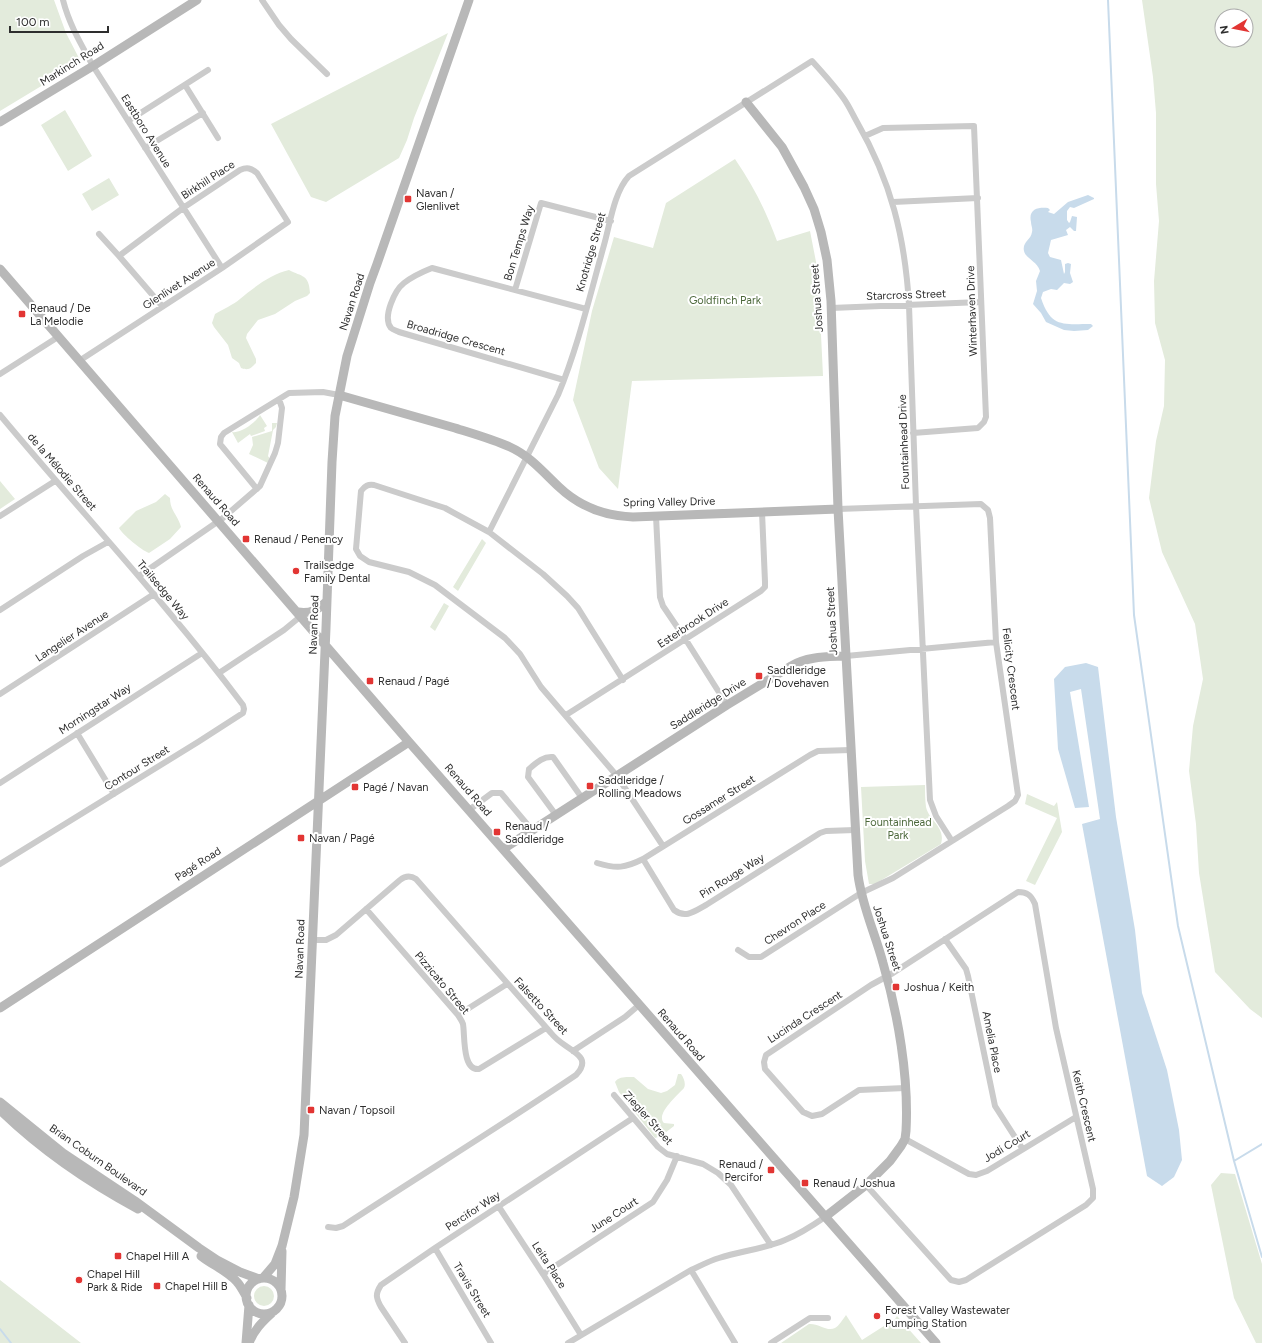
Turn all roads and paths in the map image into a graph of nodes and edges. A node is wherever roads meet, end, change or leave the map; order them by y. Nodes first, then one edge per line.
1 (63, 0) edge
2 (197, 0) edge
3 (262, 0) edge
4 (469, 0) edge
5 (812, 61) joint
6 (93, 66) junction
7 (208, 70) dead end
8 (327, 74) dead end
9 (185, 85) junction
10 (746, 102) junction
11 (203, 113) junction
12 (128, 121) junction
13 (0, 122) edge
14 (865, 136) junction
15 (218, 138) dead end
16 (145, 148) junction
17 (978, 198) junction
18 (893, 202) junction
19 (183, 208) junction
20 (611, 221) junction
21 (288, 222) joint
22 (99, 234) dead end
23 (119, 256) junction
24 (222, 268) junction
25 (0, 269) edge
26 (515, 290) junction
27 (981, 302) junction
28 (909, 305) junction
29 (162, 306) junction
30 (831, 308) junction
31 (586, 310) junction
32 (58, 337) junction
33 (80, 361) junction
34 (0, 374) edge
35 (564, 380) junction
36 (339, 395) junction
37 (279, 399) junction
38 (0, 416) edge
39 (913, 433) junction
40 (527, 457) junction
41 (55, 480) junction
42 (257, 489) junction
43 (916, 506) junction
44 (838, 508) junction
45 (762, 512) junction
46 (0, 516) edge
47 (656, 516) junction
48 (218, 521) junction
49 (489, 532) junction
50 (108, 542) junction
51 (139, 576) junction
52 (154, 594) junction
53 (327, 601) junction
54 (0, 610) edge
55 (299, 614) junction
56 (686, 640) junction
57 (996, 642) junction
58 (325, 644) junction
59 (923, 649) junction
60 (202, 653) junction
61 (846, 656) junction
62 (219, 673) junction
63 (623, 680) junction
64 (0, 694) edge
65 (727, 705) junction
66 (566, 715) junction
67 (77, 733) junction
68 (409, 742) junction
69 (852, 750) junction
70 (617, 776) junction
71 (0, 783) edge
72 (114, 794) junction
73 (582, 798) junction
74 (318, 802) junction
75 (469, 810) junction
76 (556, 815) junction
77 (532, 830) junction
78 (855, 830) junction
79 (952, 841) junction
80 (663, 846) junction
81 (503, 849) junction
82 (644, 859) junction
83 (598, 863) dead end
84 (0, 864) edge
85 (861, 893) junction
86 (366, 909) junction
87 (945, 939) junction
88 (312, 940) junction
89 (738, 950) dead end
90 (887, 976) junction
91 (507, 984) junction
92 (640, 1005) junction
93 (0, 1008) edge
94 (458, 1015) junction
95 (546, 1028) junction
96 (573, 1051) junction
97 (905, 1088) junction
98 (614, 1095) dead end
99 (0, 1102) edge
100 (0, 1110) edge
101 (1076, 1117) junction
102 (633, 1118) junction
103 (905, 1139) junction
104 (1022, 1148) junction
105 (676, 1156) junction
106 (866, 1185) junction
107 (499, 1207) junction
108 (825, 1217) junction
109 (164, 1223) junction
110 (328, 1227) dead end
111 (185, 1238) junction
112 (771, 1245) junction
113 (282, 1246) junction
114 (435, 1248) junction
115 (691, 1270) junction
116 (543, 1274) junction
117 (261, 1279) junction
118 (281, 1290) junction
119 (248, 1302) junction
120 (275, 1311) junction
121 (828, 1318) dead end
122 (581, 1335) junction
123 (246, 1343) edge
124 (250, 1343) edge
125 (405, 1343) edge
126 (492, 1343) edge
127 (568, 1343) edge
128 (735, 1343) edge
129 (770, 1343) edge
130 (936, 1343) edge

1 - 6 street, Eastboro Avenue
2 - 6 street, Markinch Road
3 - 8 street
4 - 36 street, Navan Road
5 - 10 street, Knotridge Street
5 - 14 street, Fountainhead Drive
6 - 12 street, Eastboro Avenue
6 - 13 street, Markinch Road
7 - 9 street
9 - 11 street
9 - 12 street
10 - 20 street, Knotridge Street
10 - 30 street, Joshua Street
11 - 15 street
11 - 16 street
12 - 16 street, Eastboro Avenue
14 - 17 street, Winterhaven Drive
14 - 18 street, Fountainhead Drive
16 - 19 street, Eastboro Avenue
17 - 18 street
17 - 27 street, Winterhaven Drive
18 - 28 street, Fountainhead Drive
19 - 21 street, Birkhill Place
19 - 23 street
19 - 24 street, Eastboro Avenue
20 - 26 street, Bon Temps Way
20 - 31 street, Knotridge Street
21 - 24 street, Glenlivet Avenue
22 - 23 street
23 - 29 street
24 - 29 street, Glenlivet Avenue
25 - 32 street, Renaud Road
26 - 31 street, Broadridge Crescent
26 - 35 street, Broadridge Crescent
27 - 28 street, Starcross Street
27 - 39 street, Winterhaven Drive
28 - 30 street, Starcross Street
28 - 39 street, Fountainhead Drive
29 - 33 street, Glenlivet Avenue
30 - 44 street, Joshua Street
31 - 35 street, Knotridge Street
32 - 33 street, Renaud Road
32 - 34 street
33 - 48 street, Renaud Road
35 - 40 street, Knotridge Street
36 - 37 street
36 - 40 street, Spring Valley Drive
36 - 53 street, Navan Road
37 - 42 street
37 - 42 street
38 - 41 street, de la Mélodie Street
39 - 43 street, Fountainhead Drive
40 - 47 street, Spring Valley Drive
40 - 49 street, Knotridge Street
41 - 46 street
41 - 50 street, de la Mélodie Street
42 - 48 street
43 - 44 street, Felicity Crescent
43 - 57 street, Felicity Crescent
43 - 59 street, Fountainhead Drive
44 - 45 street, Spring Valley Drive
44 - 61 street, Joshua Street
45 - 47 street, Spring Valley Drive
45 - 56 street, Esterbrook Drive
47 - 56 street
48 - 51 street
48 - 55 street, Renaud Road
49 - 63 street
49 - 66 street
50 - 51 street, Trailsedge Way
50 - 54 street
51 - 52 street, Trailsedge Way
52 - 60 street, Trailsedge Way
52 - 64 street, Langelier Avenue
53 - 55 street
53 - 58 street, Navan Road
55 - 58 street, Renaud Road
55 - 62 street
56 - 63 street, Esterbrook Drive
56 - 65 street
57 - 59 street, Saddleridge Drive
57 - 79 street, Felicity Crescent
58 - 68 street, Renaud Road
58 - 74 street, Navan Road
59 - 61 street, Saddleridge Drive
59 - 79 street, Fountainhead Drive
60 - 62 street, Trailsedge Way
60 - 67 street, Morningstar Way
61 - 65 street, Saddleridge Drive
61 - 69 street, Joshua Street
62 - 72 street, Contour Street
63 - 66 street, Esterbrook Drive
65 - 70 street, Saddleridge Drive
66 - 70 street
67 - 71 street, Morningstar Way
67 - 72 street
68 - 74 street, Pagé Road
68 - 75 street, Renaud Road
69 - 78 street, Joshua Street
69 - 80 street, Gossamer Street
70 - 73 street, Saddleridge Drive
70 - 80 street
72 - 84 street, Contour Street
73 - 76 street, Saddleridge Drive
73 - 76 street
74 - 88 street, Navan Road
74 - 93 street, Pagé Road
75 - 77 street
75 - 81 street, Renaud Road
76 - 77 street, Saddleridge Drive
77 - 81 street, Saddleridge Drive
78 - 82 street, Pin Rouge Way
78 - 85 street, Joshua Street
79 - 85 street, Felicity Crescent
80 - 82 street, Gossamer Street
81 - 92 street, Renaud Road
82 - 83 street, Gossamer Street
85 - 89 street, Chevron Place
85 - 90 street, Joshua Street
86 - 88 street, Falsetto Street
86 - 91 street, Falsetto Street
86 - 94 street, Pizzicato Street
87 - 90 street, Keith Crescent
87 - 101 street, Keith Crescent
87 - 104 street, Amelia Place
88 - 113 street, Navan Road
90 - 97 street, Joshua Street
90 - 97 street, Lucinda Crescent
91 - 94 street
91 - 95 street, Falsetto Street
92 - 96 street
92 - 108 street, Renaud Road
94 - 95 street, Pizzicato Street
95 - 96 street, Falsetto Street
96 - 110 street, Falsetto Street
97 - 103 street, Joshua Street
98 - 102 street, Ziegler Street
99 - 109 street, Brian Coburn Boulevard
100 - 109 street, Brian Coburn Boulevard
101 - 104 street, Jodi Court
101 - 106 street, Keith Crescent
102 - 105 street, Ziegler Street
102 - 107 street, Percifor Way
103 - 104 street, Jodi Court
103 - 106 street, Joshua Street
105 - 112 street, Ziegler Street
105 - 116 street, June Court
106 - 108 street, Joshua Street
107 - 114 street, Percifor Way
107 - 116 street, Leita Place
108 - 112 street
108 - 130 street, Renaud Road
109 - 111 street, Brian Coburn Boulevard
111 - 117 street, Brian Coburn Boulevard
111 - 119 street, Brian Coburn Boulevard
112 - 115 street
113 - 117 street, Navan Road
113 - 118 street, Navan Road
114 - 125 street, Percifor Way
114 - 126 street, Travis Street
115 - 122 street
115 - 128 street
116 - 122 street, Leita Place
117 - 118 street
117 - 119 street
118 - 120 street
119 - 120 street
119 - 123 street
120 - 124 street
121 - 129 street
122 - 127 street

